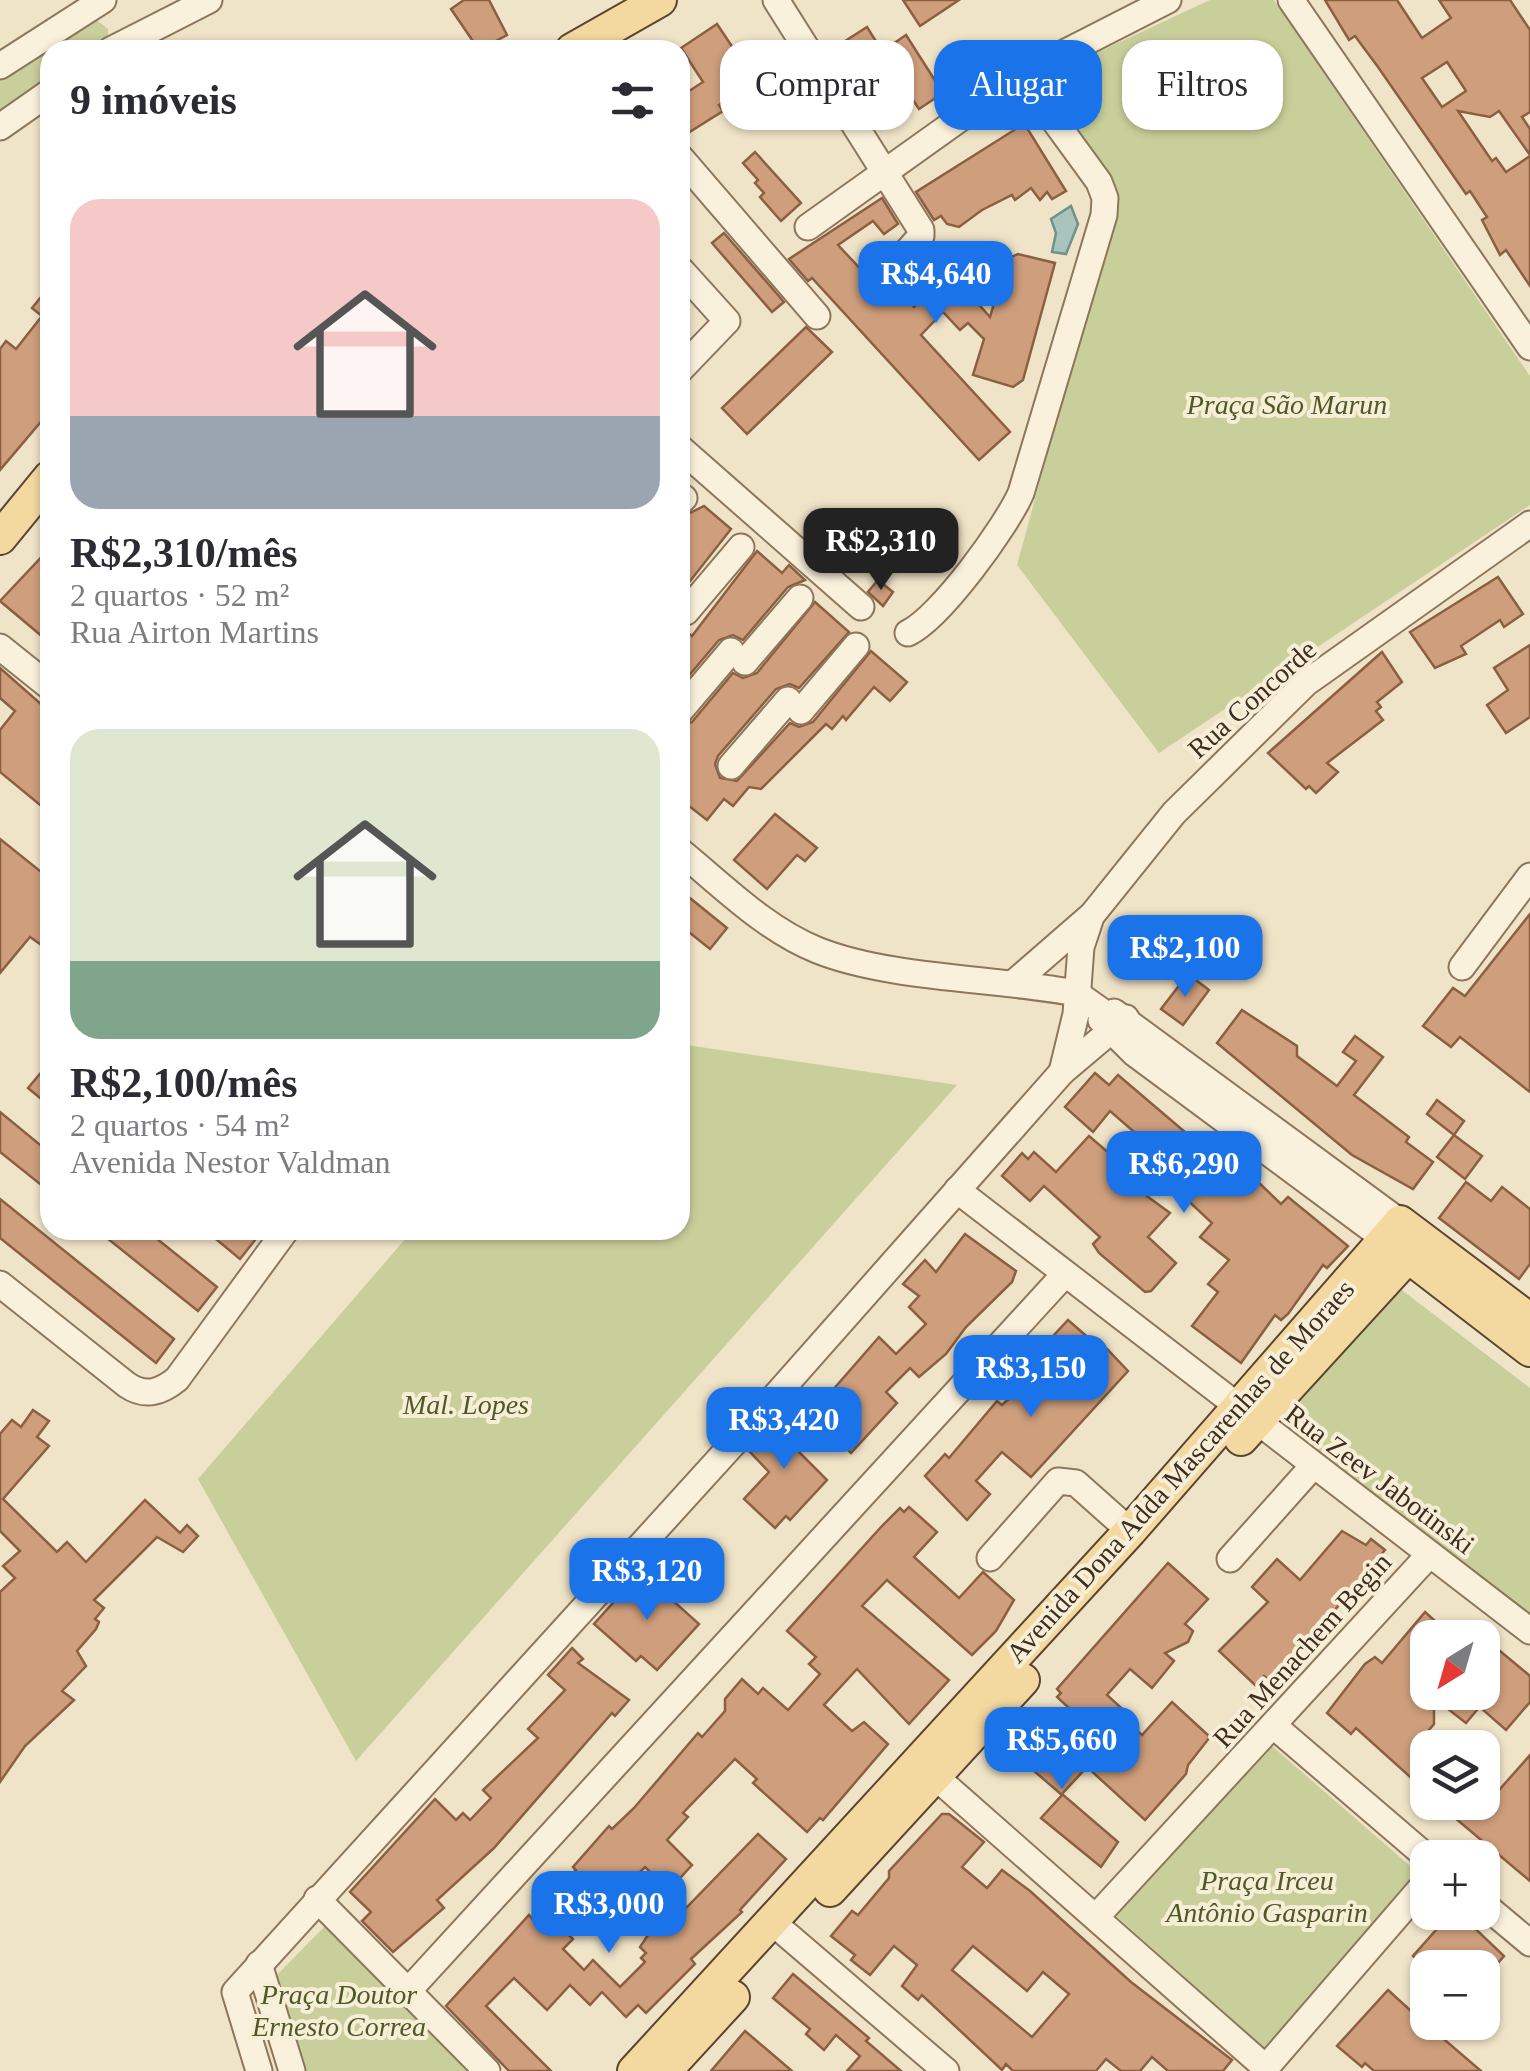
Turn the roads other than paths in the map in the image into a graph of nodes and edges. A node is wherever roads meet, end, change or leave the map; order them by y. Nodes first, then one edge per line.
1 (106, 0) edge
2 (209, 0) edge
3 (660, 0) edge
4 (673, 0) edge
5 (776, 0) edge
6 (1168, 0) edge
7 (1291, 0) edge
8 (42, 40) edge
9 (120, 40) edge
10 (127, 40) edge
11 (590, 40) edge
12 (627, 40) edge
13 (1090, 40) edge
14 (40, 41) edge
15 (0, 66) edge
16 (40, 99) edge
17 (0, 127) edge
18 (945, 130) edge
19 (1061, 130) edge
20 (690, 169) edge
21 (884, 174) junction
22 (808, 227) dead end
23 (894, 266) dead end
24 (690, 280) edge
25 (817, 316) dead end
26 (1530, 346) edge
27 (690, 360) edge
28 (690, 457) edge
29 (40, 489) edge
30 (1530, 524) edge
31 (0, 538) edge
32 (741, 547) dead end
33 (800, 598) dead end
34 (690, 607) edge
35 (861, 607) dead end
36 (908, 633) dead end
37 (856, 646) dead end
38 (0, 647) edge
39 (40, 679) edge
40 (690, 702) edge
41 (730, 766) dead end
42 (690, 859) edge
43 (1530, 876) edge
44 (1092, 915) junction
45 (1462, 968) dead end
46 (1016, 981) junction
47 (1076, 992) junction
48 (1119, 1026) junction
49 (1062, 1072) junction
50 (958, 1190) junction
51 (279, 1240) edge
52 (1404, 1240) junction
53 (1064, 1275) junction
54 (0, 1284) edge
55 (1530, 1320) edge
56 (1530, 1350) edge
57 (1248, 1415) junction
58 (1312, 1466) junction
59 (1130, 1531) junction
60 (1429, 1555) junction
61 (990, 1558) dead end
62 (1230, 1559) dead end
63 (1530, 1632) edge
64 (1274, 1726) junction
65 (927, 1769) junction
66 (1410, 1843) edge
67 (317, 1899) junction
68 (1410, 1901) edge
69 (1096, 1917) junction
70 (1500, 1919) edge
71 (779, 1929) junction
72 (1530, 1943) edge
73 (259, 1964) junction
74 (409, 1990) junction
75 (1264, 2069) edge
76 (259, 2071) edge
77 (292, 2071) edge
78 (487, 2071) edge
79 (634, 2071) edge
80 (665, 2071) edge
81 (946, 2071) edge

1 - 8 street
1 - 9 street
2 - 10 street
3 - 11 main road
4 - 12 main road
5 - 21 street
6 - 13 street
7 - 26 street
14 - 15 street
16 - 17 street
18 - 21 street
19 - 36 street
20 - 25 street
21 - 22 street
21 - 23 street
24 - 27 street
28 - 35 street
29 - 31 main road
30 - 44 street, Rua Concorde
32 - 34 street
33 - 40 street
37 - 41 street
38 - 39 street
42 - 46 street
43 - 45 street
44 - 46 street, Rua Concorde
44 - 47 street, Rua Concorde
46 - 47 street
47 - 48 street
47 - 49 street, Rua Concorde
48 - 49 street
48 - 52 street
49 - 50 street
50 - 53 street, Rua Zeev Jabotinski
50 - 67 street
51 - 54 street
52 - 55 main road
52 - 56 main road
52 - 57 main road, Avenida Dona Adda Mascarenhas de Moraes
53 - 57 street, Rua Zeev Jabotinski
53 - 74 street
57 - 58 street, Rua Zeev Jabotinski
57 - 59 main road, Avenida Dona Adda Mascarenhas de Moraes
57 - 65 main road, Avenida Dona Adda Mascarenhas de Moraes
58 - 60 street, Rua Zeev Jabotinski
58 - 62 street
59 - 61 street
59 - 65 main road, Avenida Dona Adda Mascarenhas de Moraes
60 - 63 street, Rua Zeev Jabotinski
60 - 64 street, Rua Menachem Begin
64 - 66 street
64 - 69 street, Rua Menachem Begin
65 - 69 street
65 - 71 main road, Avenida Dona Adda Mascarenhas de Moraes
67 - 73 street
67 - 74 street
68 - 75 street
69 - 75 street
70 - 72 street
71 - 79 main road, Avenida Dona Adda Mascarenhas de Moraes
71 - 80 main road, Avenida Dona Adda Mascarenhas de Moraes
71 - 81 street
73 - 76 street
73 - 77 street
74 - 78 street

